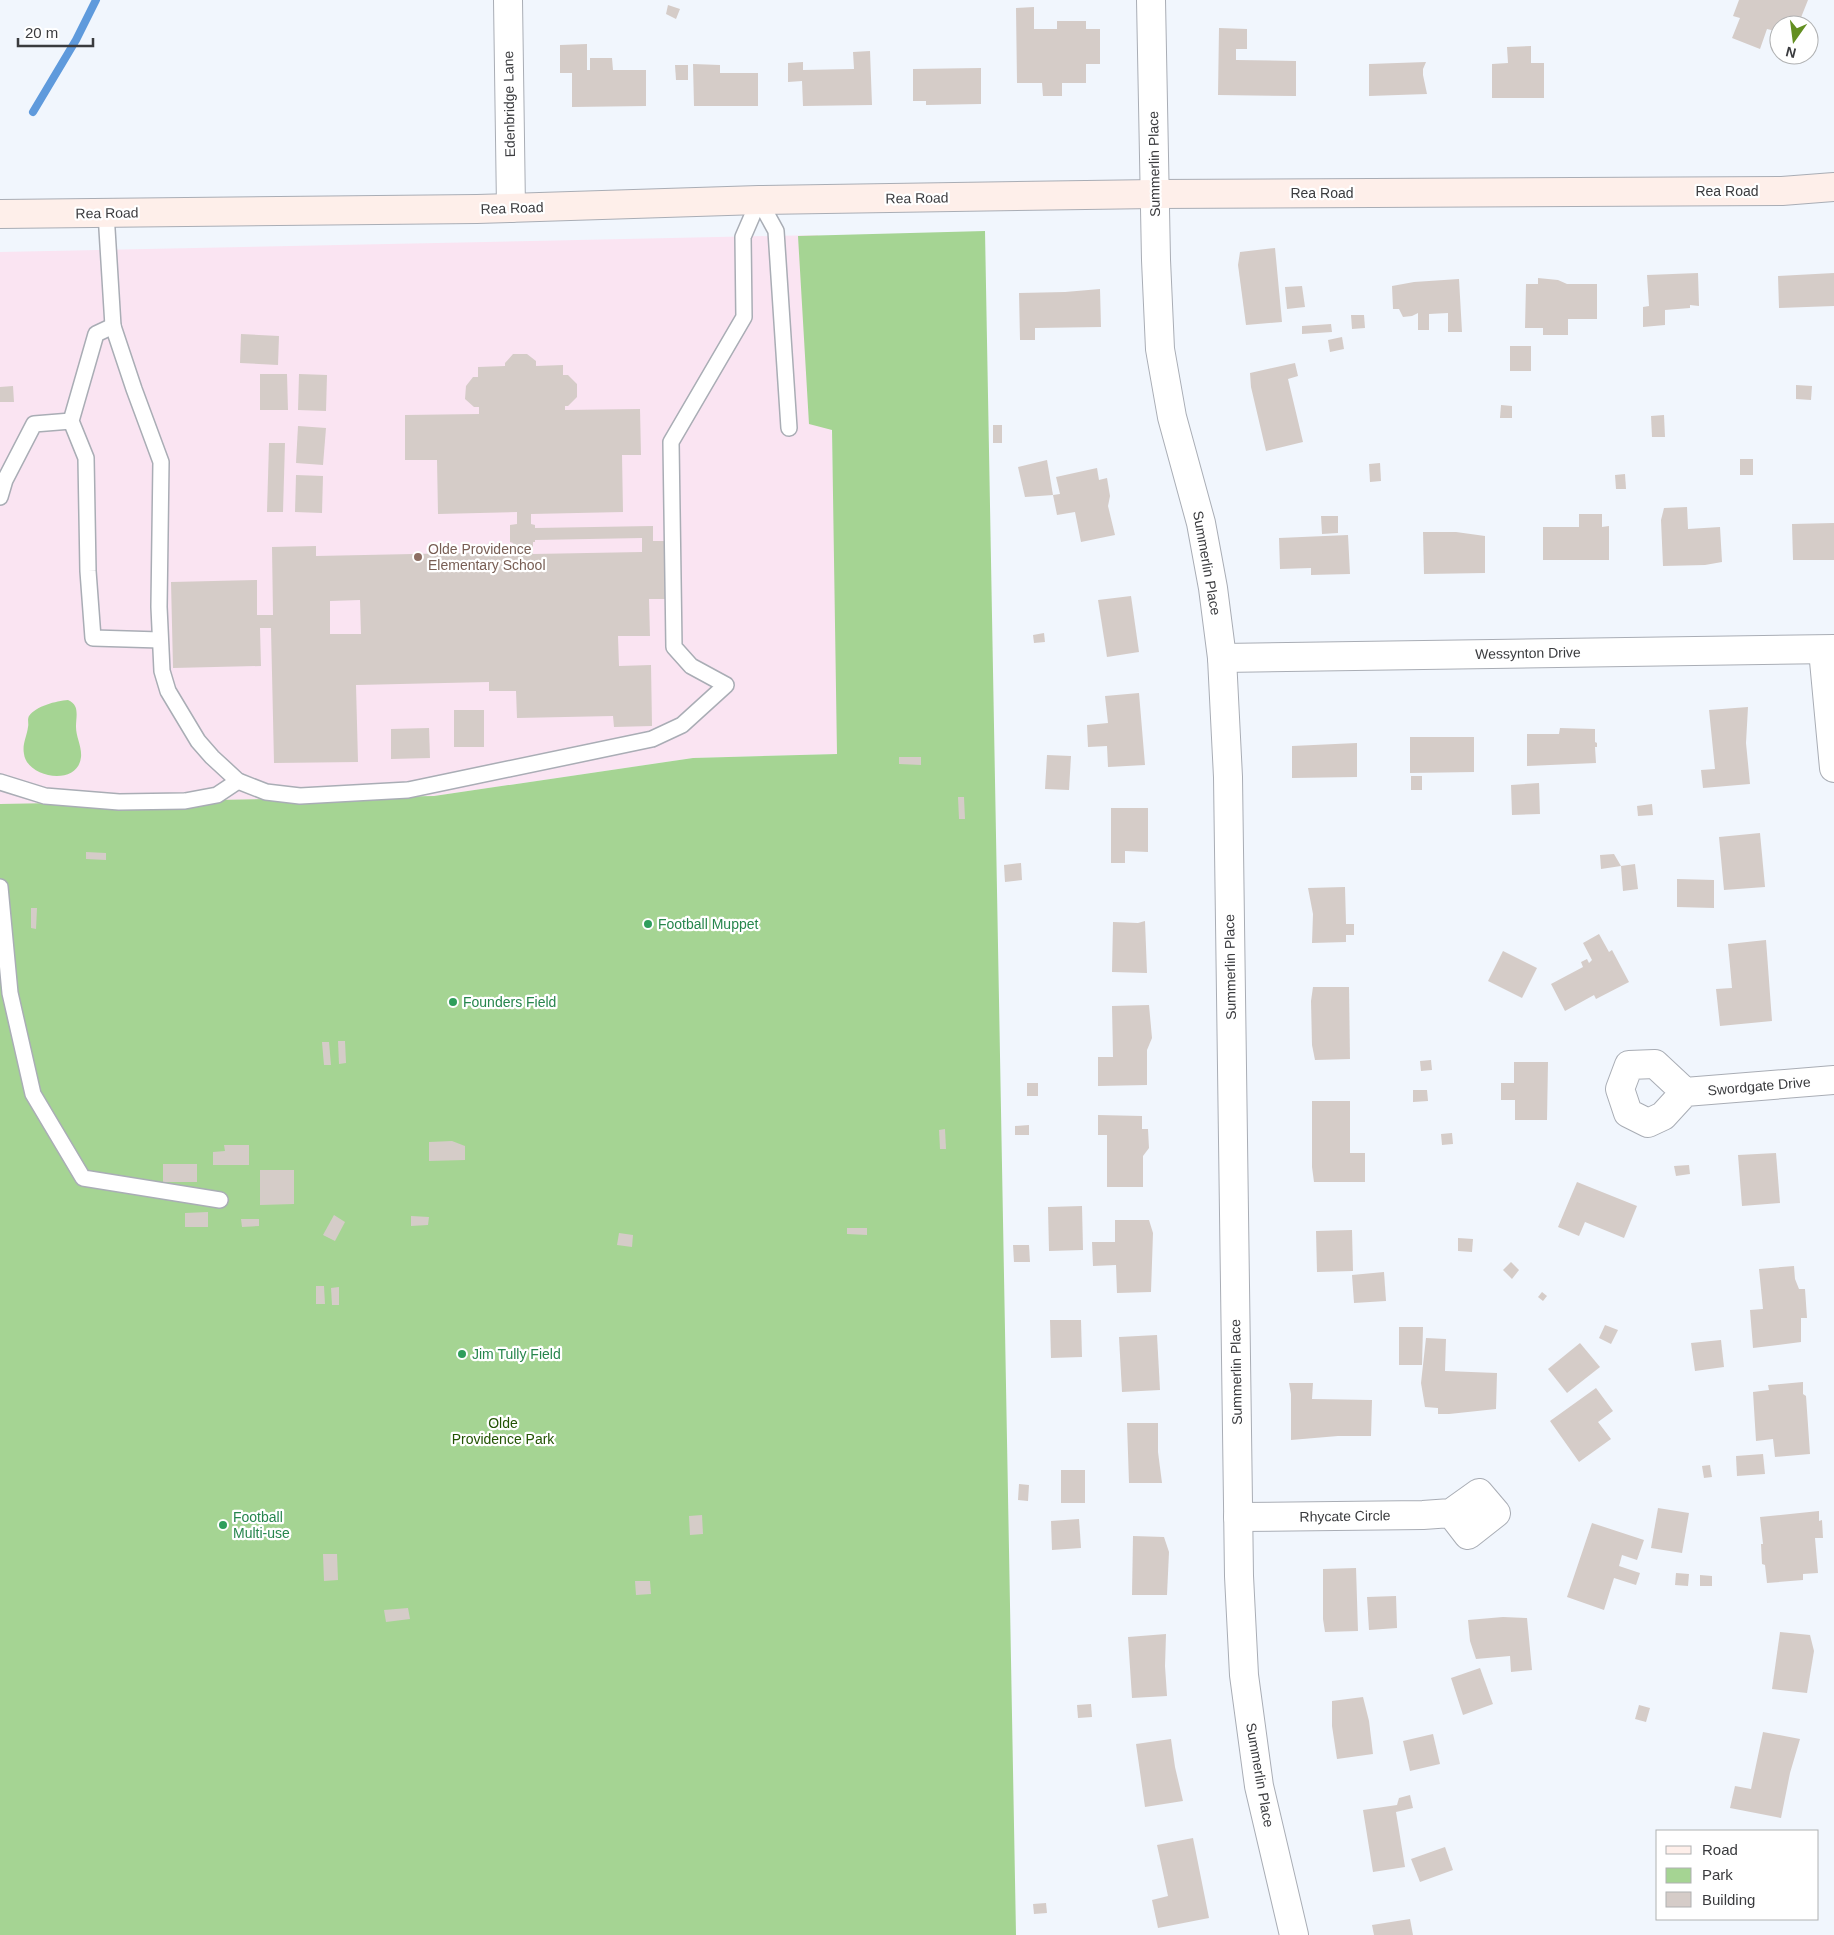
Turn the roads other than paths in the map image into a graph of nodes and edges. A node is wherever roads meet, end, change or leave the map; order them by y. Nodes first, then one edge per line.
1 (508, 0) edge
2 (1151, 0) edge
3 (1834, 187) edge
4 (1155, 194) junction
5 (759, 200) junction
6 (511, 208) junction
7 (106, 213) junction
8 (0, 214) edge
9 (113, 326) junction
10 (71, 421) junction
11 (789, 428) dead end
12 (0, 497) edge
13 (160, 640) junction
14 (1829, 650) edge
15 (1222, 658) junction
16 (1834, 768) edge
17 (238, 781) junction
18 (0, 782) edge
19 (0, 887) edge
20 (1834, 1080) edge
21 (1685, 1092) dead end
22 (220, 1200) dead end
23 (1451, 1512) dead end
24 (1238, 1517) junction
25 (1294, 1935) edge

1 - 6 street, Edenbridge Lane
2 - 4 street, Summerlin Place
3 - 4 main road, Rea Road
4 - 5 main road, Rea Road
4 - 15 street, Summerlin Place
5 - 6 main road, Rea Road
5 - 11 lane
5 - 17 lane
6 - 7 main road, Rea Road
7 - 8 main road, Rea Road
7 - 9 lane
9 - 10 lane
9 - 13 lane
10 - 12 lane
10 - 13 lane
13 - 17 lane
14 - 15 street, Wessynton Drive
14 - 16 street
15 - 24 street, Summerlin Place
17 - 18 lane
19 - 22 lane
20 - 21 street, Swordgate Drive
23 - 24 street, Rhycate Circle
24 - 25 street, Summerlin Place

